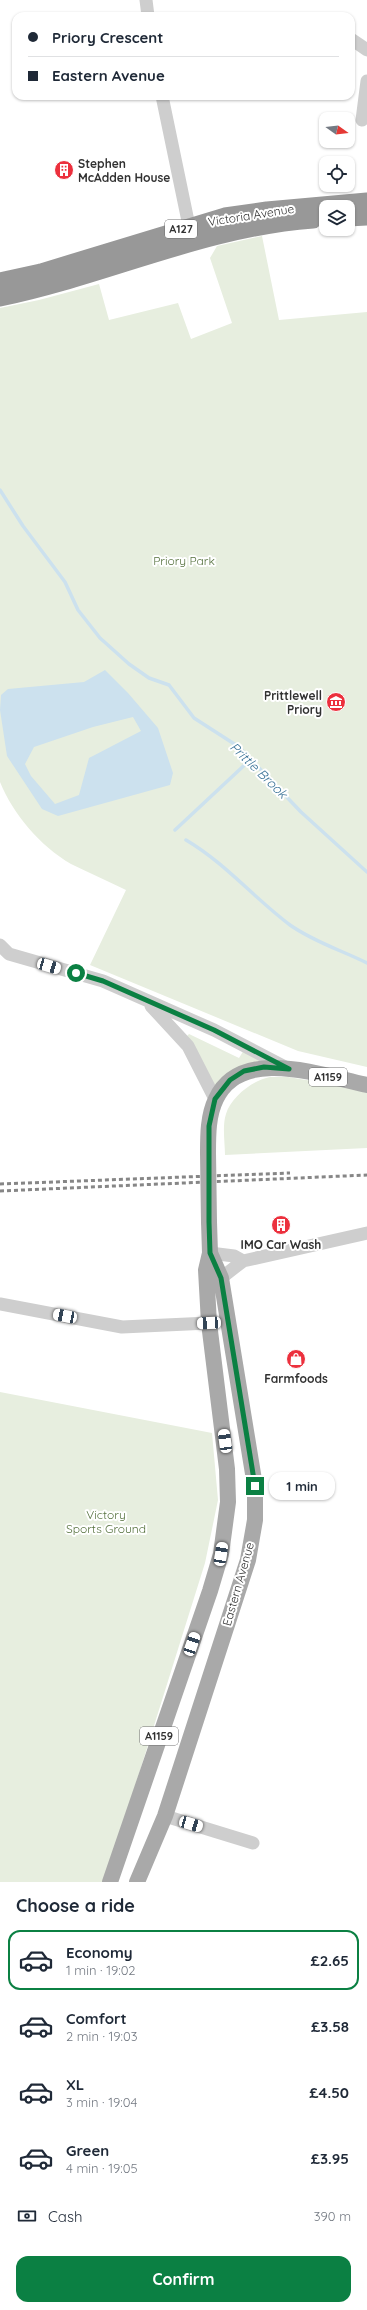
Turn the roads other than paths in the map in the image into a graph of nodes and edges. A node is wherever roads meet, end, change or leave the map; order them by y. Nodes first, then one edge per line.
1 (146, 0) edge
2 (148, 12) edge
3 (355, 42) edge
4 (367, 50) edge
5 (367, 81) edge
6 (163, 100) edge
7 (362, 120) dead end
8 (367, 202) edge
9 (355, 216) edge
10 (367, 216) edge
11 (319, 219) edge
12 (189, 226) junction
13 (0, 282) edge
14 (0, 297) edge
15 (3, 950) edge
16 (147, 1002) junction
17 (289, 1069) junction
18 (367, 1085) edge
19 (215, 1099) junction
20 (367, 1233) edge
21 (210, 1253) junction
22 (244, 1261) junction
23 (221, 1278) junction
24 (0, 1304) edge
25 (209, 1323) junction
26 (165, 1816) junction
27 (252, 1842) dead end
28 (110, 1882) edge
29 (137, 1882) edge

1 - 2 street
3 - 4 street
5 - 7 street
6 - 12 street
8 - 12 highway, Victoria Avenue / A127
9 - 10 highway
11 - 14 highway, Victoria Avenue / A127
12 - 13 highway, Victoria Avenue / A127
15 - 16 street
16 - 17 street
16 - 19 street
17 - 18 main road, A1159
17 - 19 main road, A1159
19 - 21 main road, Eastern Avenue / A1159, bridge
20 - 22 street
21 - 22 street
21 - 23 main road, Eastern Avenue / A1159
21 - 25 main road, Eastern Avenue / A1159
22 - 23 street
23 - 26 main road, Eastern Avenue / A1159
24 - 25 street
25 - 28 main road, Eastern Avenue / A1159
26 - 27 street
26 - 29 main road, Eastern Avenue / A1159

